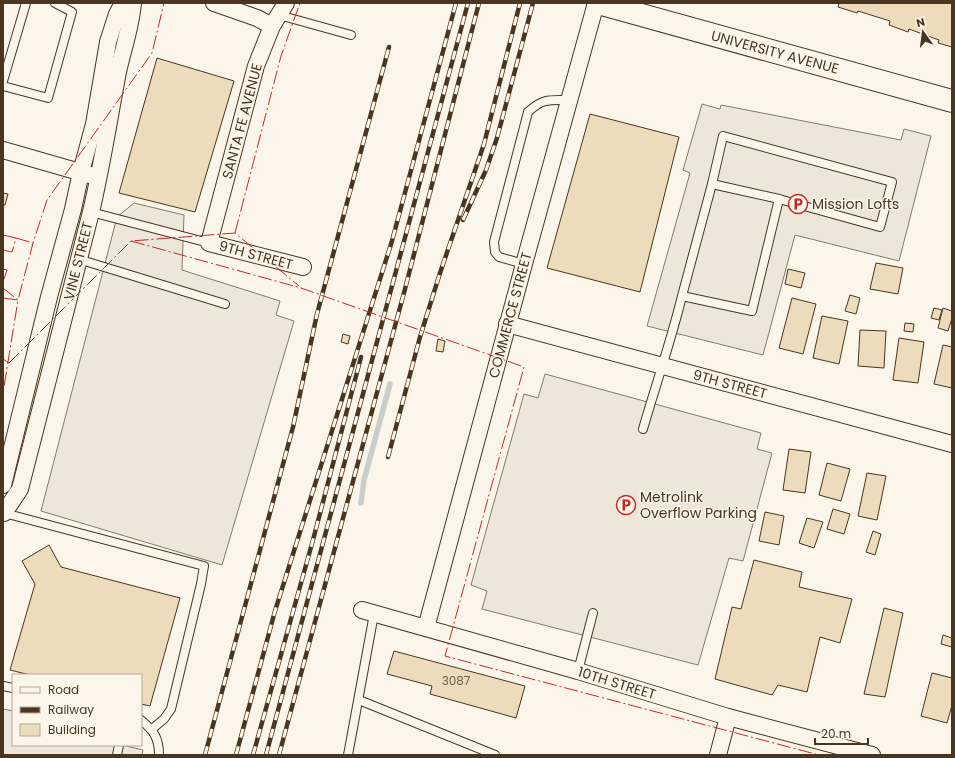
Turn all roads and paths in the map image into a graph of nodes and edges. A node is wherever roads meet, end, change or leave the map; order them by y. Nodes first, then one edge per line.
1 (26, 3) edge
2 (55, 3) edge
3 (122, 3) edge
4 (133, 3) edge
5 (214, 3) edge
6 (597, 3) edge
7 (279, 15) edge
8 (351, 35) dead end
9 (3, 81) edge
10 (3, 86) edge
11 (569, 100) junction
12 (952, 101) edge
13 (3, 150) edge
14 (80, 172) junction
15 (99, 178) junction
16 (712, 184) junction
17 (779, 199) junction
18 (91, 212) junction
19 (209, 243) junction
20 (78, 259) junction
21 (524, 264) junction
22 (303, 267) dead end
23 (682, 296) junction
24 (225, 304) dead end
25 (507, 324) junction
26 (661, 366) junction
27 (643, 429) dead end
28 (952, 444) edge
29 (3, 484) edge
30 (3, 511) edge
31 (368, 612) joint
32 (593, 613) dead end
33 (426, 628) junction
34 (578, 671) junction
35 (359, 700) junction
36 (728, 717) junction
37 (142, 721) edge
38 (152, 729) junction
39 (159, 755) edge
40 (348, 755) edge
41 (495, 755) edge
42 (718, 755) edge
43 (872, 755) edge

1 - 9 lane
2 - 10 lane
3 - 14 street, VINE STREET
4 - 15 street, VINE STREET
5 - 7 street
6 - 11 street, COMMERCE STREET
6 - 12 main road, UNIVERSITY AVENUE
7 - 8 lane
7 - 19 street, SANTA FE AVENUE
11 - 21 street, COMMERCE STREET
11 - 21 lane
13 - 14 street
14 - 15 street
14 - 29 street, VINE STREET
15 - 18 street, VINE STREET
16 - 17 lane
16 - 17 lane
16 - 23 lane
17 - 23 lane
18 - 19 lane
18 - 20 street, VINE STREET
19 - 22 street, 9TH STREET
20 - 24 lane
20 - 30 street, VINE STREET
21 - 25 street, COMMERCE STREET
23 - 26 lane
25 - 26 street, 9TH STREET
25 - 33 street, COMMERCE STREET
26 - 27 lane
26 - 28 street, 9TH STREET
30 - 38 lane
31 - 33 street, 10TH STREET
31 - 35 lane
32 - 34 lane
33 - 34 street, 10TH STREET
34 - 36 street, 10TH STREET
35 - 40 lane
35 - 41 lane
36 - 42 street
36 - 43 street, 10TH STREET
37 - 38 lane
38 - 39 lane

